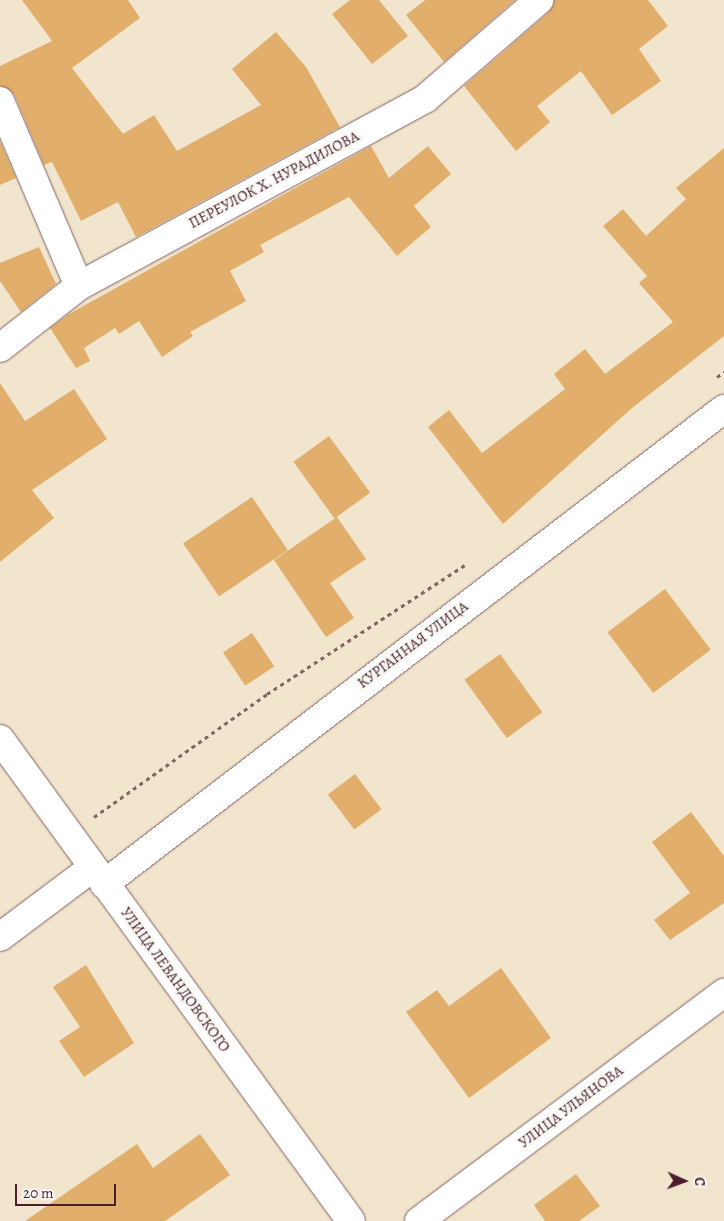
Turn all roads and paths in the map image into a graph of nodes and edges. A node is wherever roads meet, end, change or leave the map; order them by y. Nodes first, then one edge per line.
1 (539, 0) edge
2 (0, 102) edge
3 (79, 286) junction
4 (0, 348) edge
5 (724, 372) edge
6 (708, 384) dead end
7 (724, 409) edge
8 (474, 559) dead end
9 (0, 739) edge
10 (67, 836) junction
11 (98, 876) junction
12 (0, 937) edge
13 (724, 993) edge
14 (352, 1221) edge
15 (419, 1221) edge

1 - 3 street, ПЕРЕУЛОК Х. НУРАДИЛОВА
2 - 3 street
3 - 4 street, ПЕРЕУЛОК Х. НУРАДИЛОВА
5 - 6 path
7 - 11 street, КУРГАННАЯ УЛИЦА
8 - 10 path
9 - 10 street, УЛИЦА ЛЕВАНДОВСКОГО
10 - 11 street, УЛИЦА ЛЕВАНДОВСКОГО
11 - 12 street, КУРГАННАЯ УЛИЦА
11 - 14 street, УЛИЦА ЛЕВАНДОВСКОГО
13 - 15 street, УЛИЦА УЛЬЯНОВА

